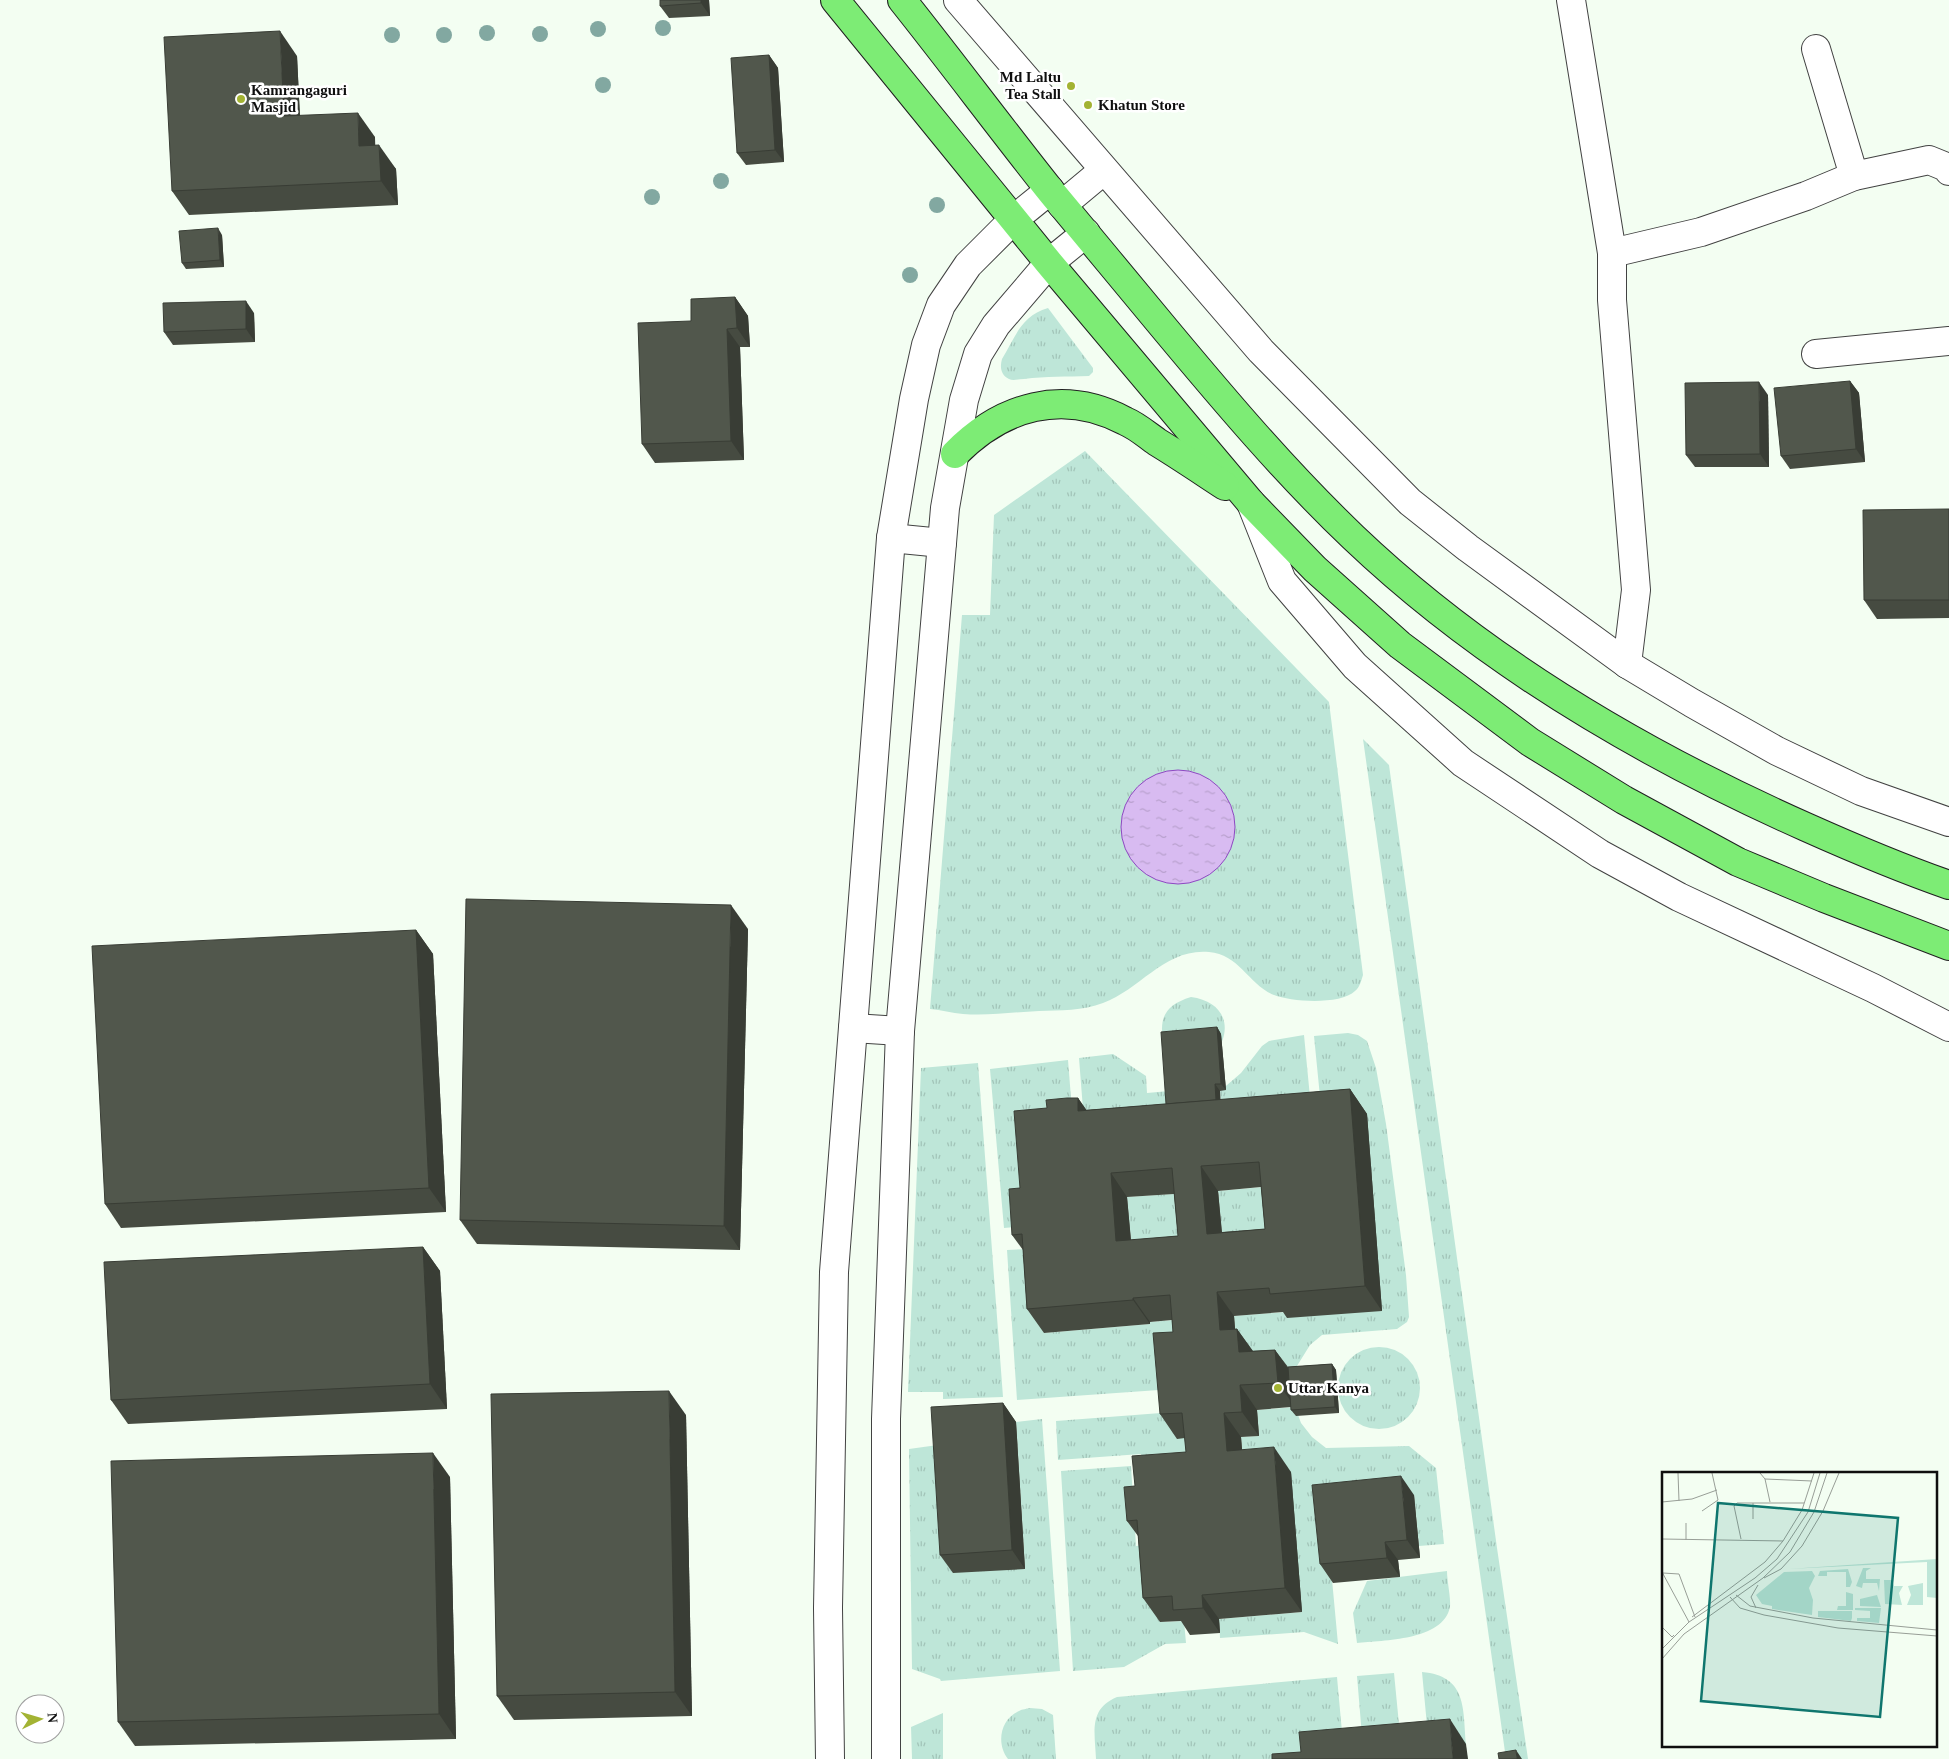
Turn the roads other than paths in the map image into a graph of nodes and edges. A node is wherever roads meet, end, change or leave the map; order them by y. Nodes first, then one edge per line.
1 (835, 0) edge
2 (902, 0) edge
3 (958, 0) edge
4 (1571, 0) edge
5 (1816, 49) dead end
6 (1104, 170) junction
7 (1949, 171) edge
8 (1854, 176) junction
9 (1056, 197) junction
10 (1013, 220) junction
11 (1086, 233) junction
12 (1612, 253) junction
13 (1049, 263) junction
14 (1949, 341) edge
15 (1816, 354) dead end
16 (955, 454) junction
17 (1251, 503) junction
18 (891, 538) junction
19 (942, 543) junction
20 (1627, 664) junction
21 (1949, 822) edge
22 (1949, 885) edge
23 (1949, 946) edge
24 (1949, 1027) edge
25 (852, 1028) junction
26 (900, 1031) junction
27 (830, 1759) edge
28 (886, 1759) edge

1 - 10 main road
2 - 9 main road
3 - 6 street
4 - 12 street
5 - 8 street
6 - 9 street
6 - 20 street
7 - 8 street
8 - 12 street
9 - 10 street
9 - 11 main road
10 - 13 main road
10 - 18 street
11 - 13 street
11 - 22 main road
12 - 20 street
13 - 16 street
13 - 17 main road
14 - 15 street
16 - 17 main road
16 - 19 street
17 - 23 main road
17 - 24 street
18 - 19 street
18 - 25 street
19 - 26 street
20 - 21 street
25 - 26 street
25 - 27 street
26 - 28 street

